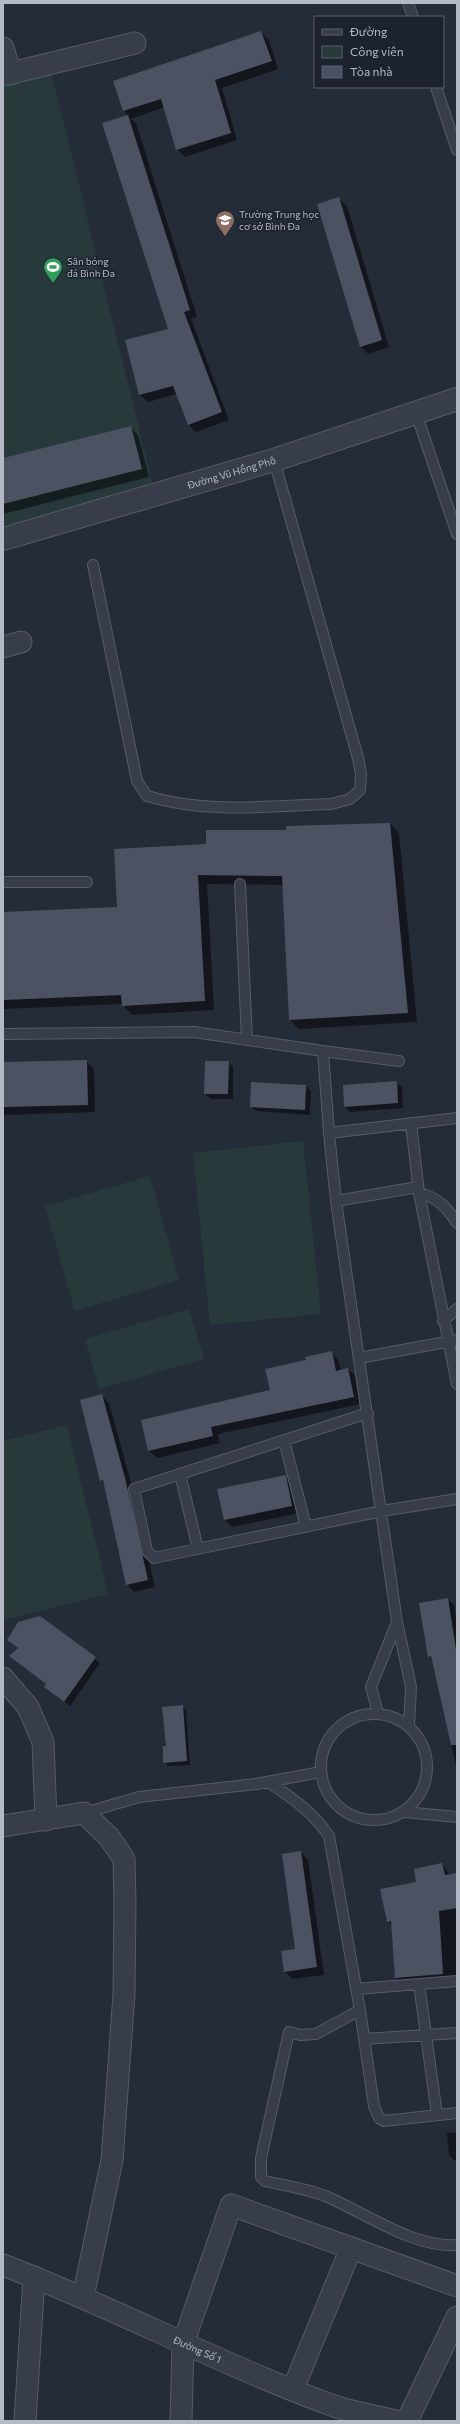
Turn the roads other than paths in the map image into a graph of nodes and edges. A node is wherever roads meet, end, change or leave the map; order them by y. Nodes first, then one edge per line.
1 (408, 3) edge
2 (413, 16) edge
3 (135, 43) dead end
4 (3, 48) edge
5 (7, 74) edge
6 (436, 88) edge
7 (457, 150) edge
8 (457, 398) edge
9 (416, 413) junction
10 (274, 460) junction
11 (457, 534) edge
12 (3, 539) edge
13 (93, 565) dead end
14 (3, 882) edge
15 (87, 882) dead end
16 (240, 884) dead end
17 (3, 1034) edge
18 (247, 1040) junction
19 (323, 1051) junction
20 (399, 1061) dead end
21 (457, 1118) edge
22 (411, 1123) junction
23 (329, 1132) junction
24 (419, 1190) junction
25 (336, 1201) junction
26 (457, 1223) edge
27 (457, 1309) edge
28 (443, 1321) junction
29 (454, 1343) edge
30 (359, 1358) junction
31 (457, 1384) edge
32 (368, 1413) junction
33 (284, 1440) junction
34 (180, 1474) junction
35 (457, 1499) edge
36 (382, 1511) junction
37 (306, 1526) junction
38 (198, 1549) junction
39 (397, 1622) junction
40 (3, 1678) edge
41 (378, 1713) junction
42 (409, 1726) junction
43 (321, 1772) junction
44 (268, 1782) junction
45 (404, 1812) junction
46 (84, 1813) junction
47 (457, 1817) edge
48 (46, 1820) junction
49 (3, 1826) edge
50 (457, 1981) edge
51 (420, 1984) junction
52 (356, 1989) junction
53 (360, 2010) junction
54 (457, 2033) edge
55 (426, 2035) junction
56 (364, 2039) junction
57 (457, 2114) edge
58 (437, 2116) junction
59 (457, 2245) edge
60 (351, 2248) junction
61 (3, 2265) edge
62 (34, 2277) junction
63 (457, 2286) edge
64 (83, 2296) junction
65 (457, 2318) edge
66 (183, 2344) junction
67 (293, 2389) junction
68 (339, 2414) edge
69 (25, 2421) edge
70 (180, 2421) edge
71 (396, 2421) edge
72 (407, 2421) edge

1 - 2 lane
3 - 5 street
4 - 5 street
6 - 7 lane
8 - 9 street, Đường Vũ Hồng Phô
9 - 10 street, Đường Vũ Hồng Phô
9 - 11 lane
10 - 12 street, Đường Vũ Hồng Phô
10 - 13 lane
14 - 15 lane
16 - 18 lane
17 - 18 lane
18 - 19 lane
19 - 20 lane
19 - 23 lane
21 - 22 lane
22 - 23 lane
22 - 24 lane
23 - 25 lane
24 - 25 lane
24 - 26 lane
24 - 28 lane
25 - 30 lane
27 - 28 lane
28 - 29 lane
29 - 30 lane
29 - 31 lane
30 - 32 lane
32 - 33 lane
32 - 36 lane
33 - 34 lane
33 - 37 lane
34 - 38 lane
34 - 38 lane
35 - 36 lane
36 - 37 lane
36 - 39 lane
37 - 38 lane
39 - 41 lane
39 - 42 lane
40 - 48 street
41 - 42 lane
41 - 43 lane
42 - 45 lane
43 - 44 lane
43 - 45 lane
44 - 46 lane
44 - 52 lane
45 - 47 lane
46 - 48 street
46 - 64 street
48 - 49 street
50 - 51 lane
51 - 52 lane
51 - 55 lane
52 - 53 lane
53 - 56 lane
53 - 59 lane
54 - 55 lane
55 - 56 lane
55 - 58 lane
56 - 58 lane
57 - 58 lane
60 - 63 street
60 - 66 street
60 - 67 street
61 - 62 street, Đường Số 1
62 - 64 street, Đường Số 1
62 - 69 street
64 - 66 street, Đường Số 1
65 - 72 street
66 - 67 street, Đường Số 1
66 - 70 street
67 - 68 street, Đường Số 1
68 - 71 street, Đường Số 1

